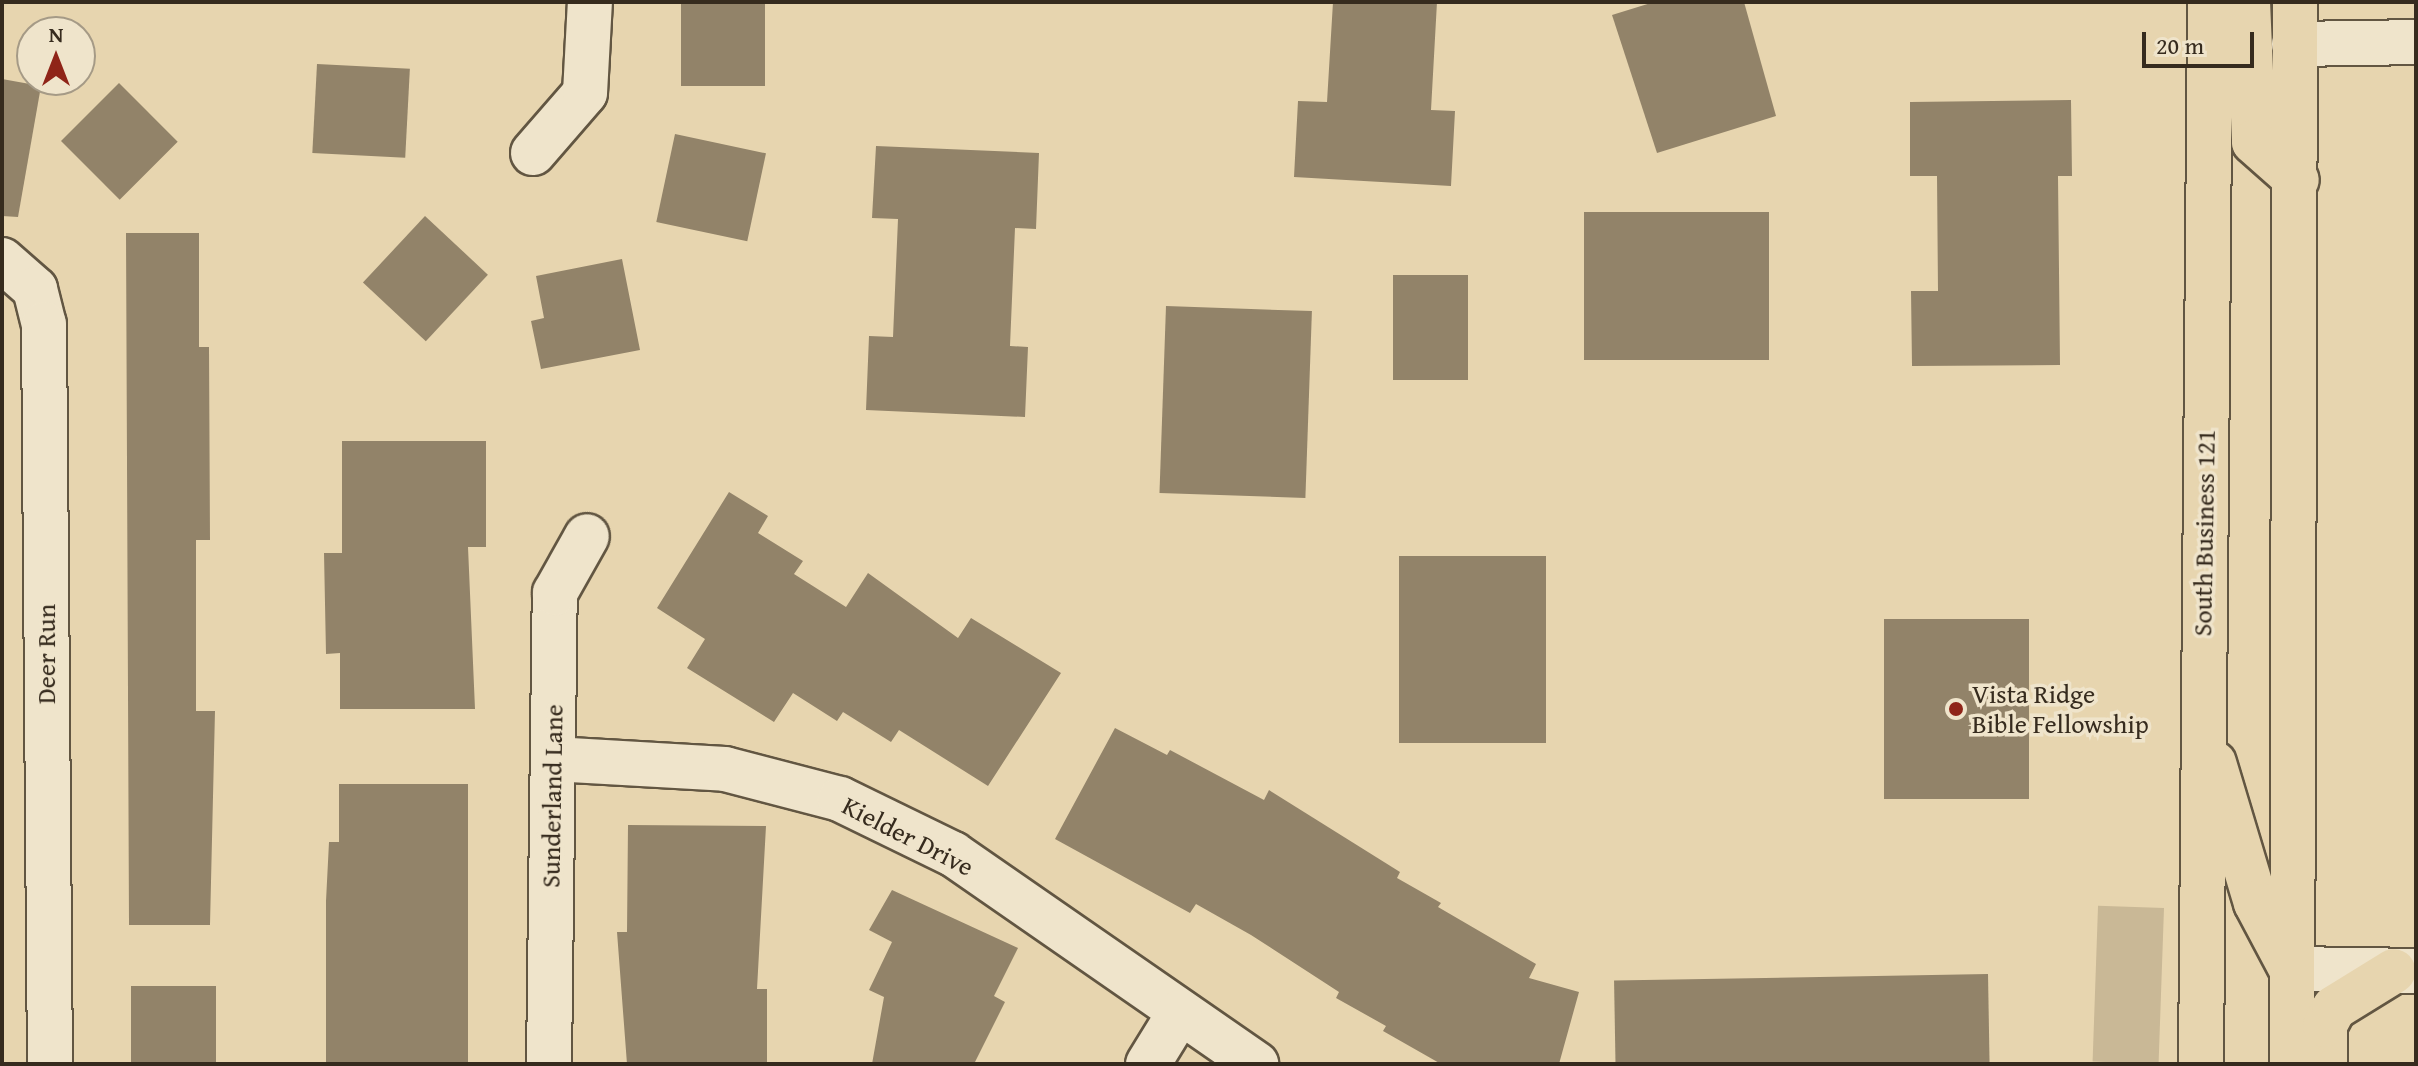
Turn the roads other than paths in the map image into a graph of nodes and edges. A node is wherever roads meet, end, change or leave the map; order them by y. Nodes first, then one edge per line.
1 (590, 2) edge
2 (2210, 2) edge
3 (2248, 2) edge
4 (2294, 23) edge
5 (2416, 42) edge
6 (533, 153) dead end
7 (2297, 180) junction
8 (2, 260) edge
9 (587, 536) dead end
10 (2203, 735) junction
11 (553, 759) junction
12 (2292, 969) junction
13 (2405, 971) edge
14 (1180, 1012) junction
15 (50, 1064) edge
16 (549, 1064) edge
17 (1148, 1064) edge
18 (1256, 1064) edge
19 (2201, 1064) edge
20 (2292, 1064) edge
21 (2325, 1064) edge

1 - 6 street
2 - 10 main road, South Business 121
3 - 7 main road
4 - 5 street
4 - 7 main road
7 - 12 main road
8 - 15 street, Deer Run
9 - 11 street, Sunderland Lane
10 - 12 main road
10 - 19 main road, South Business 121
11 - 14 street, Kielder Drive
11 - 16 street, Sunderland Lane
12 - 13 street
12 - 20 main road
13 - 21 main road
14 - 17 street
14 - 18 street, Kielder Drive

